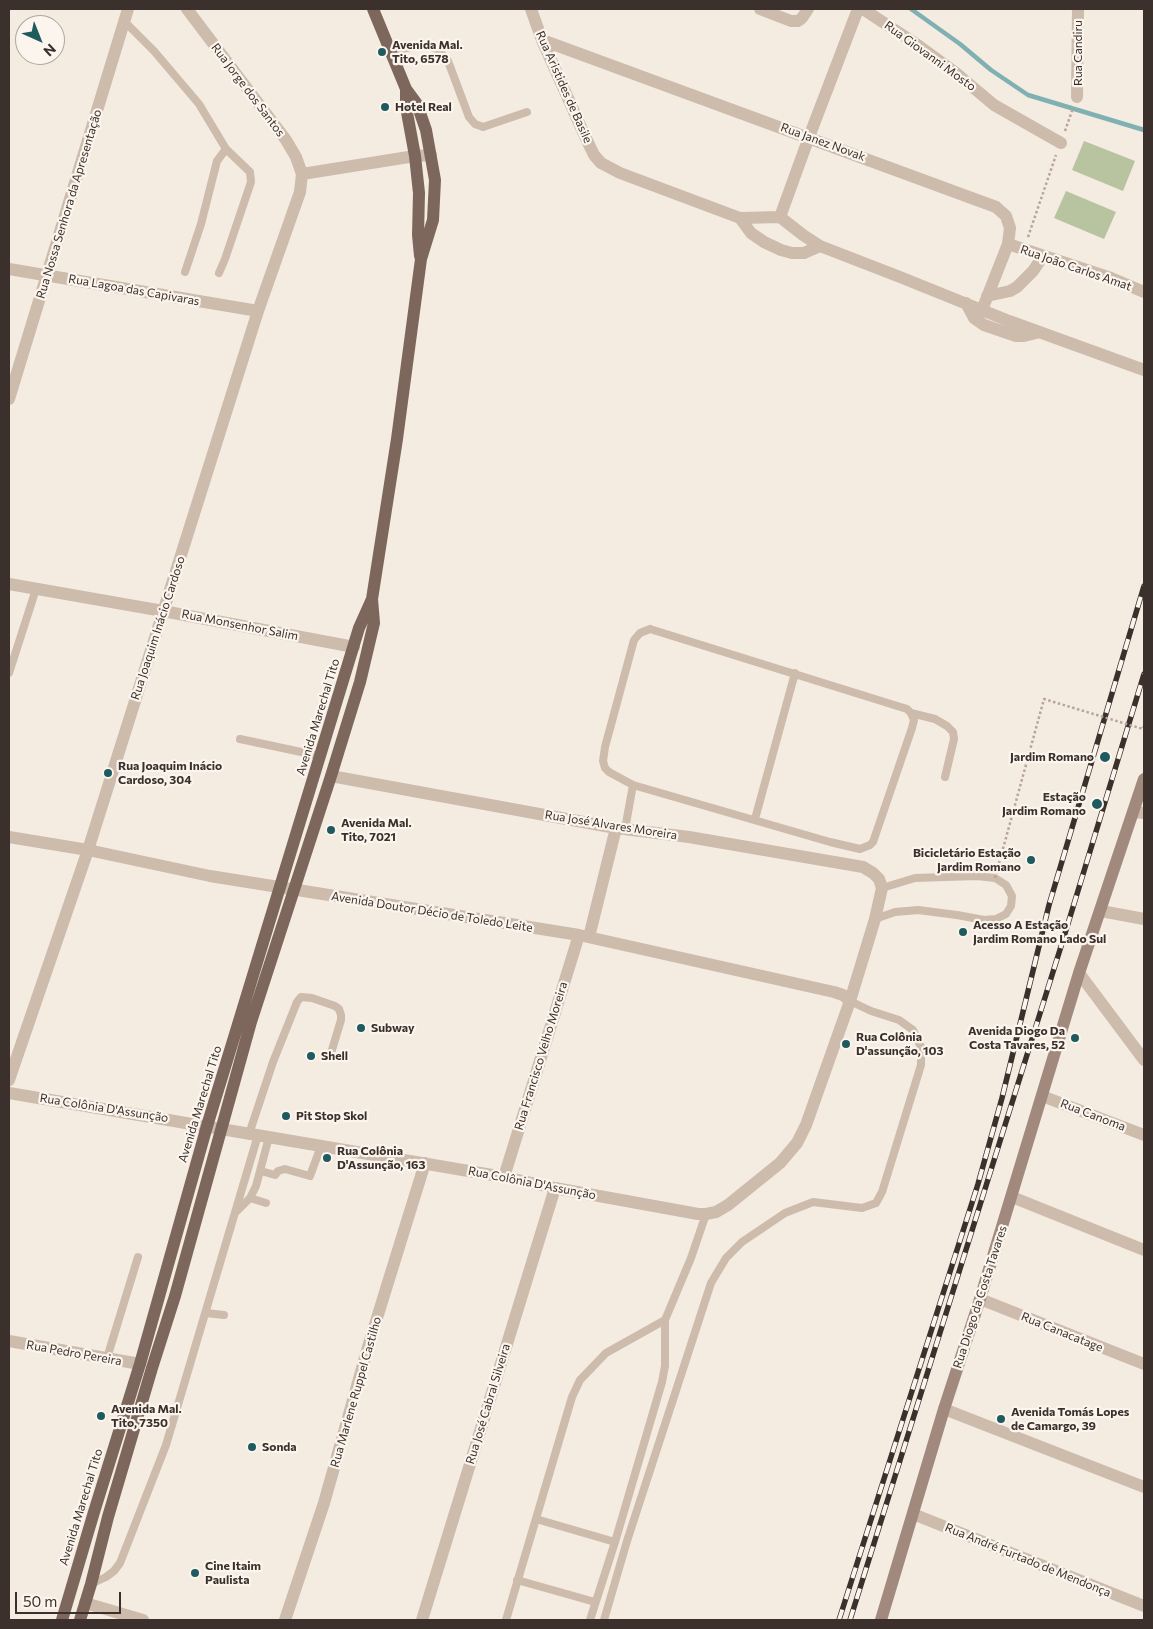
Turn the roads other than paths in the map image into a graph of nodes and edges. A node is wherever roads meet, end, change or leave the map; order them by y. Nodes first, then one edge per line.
1 (187, 9) edge
2 (373, 9) edge
3 (531, 9) edge
4 (760, 9) edge
5 (808, 9) edge
6 (858, 9) edge
7 (863, 9) edge
8 (1078, 9) edge
9 (126, 15) edge
10 (542, 40) junction
11 (391, 52) junction
12 (406, 89) junction
13 (1077, 97) dead end
14 (528, 112) dead end
15 (808, 137) junction
16 (1061, 143) road end
17 (226, 149) junction
18 (431, 155) junction
19 (415, 156) junction
20 (302, 174) junction
21 (780, 217) junction
22 (740, 218) junction
23 (1008, 244) junction
24 (820, 246) junction
25 (1043, 256) junction
26 (420, 259) junction
27 (9, 270) edge
28 (185, 272) dead end
29 (219, 273) dead end
30 (47, 276) junction
31 (1144, 292) edge
32 (987, 296) junction
33 (966, 303) junction
34 (982, 310) junction
35 (258, 311) junction
36 (1040, 332) junction
37 (1144, 370) edge
38 (9, 399) edge
39 (9, 584) edge
40 (36, 589) junction
41 (372, 599) junction
42 (163, 611) junction
43 (354, 647) junction
44 (9, 673) edge
45 (795, 673) junction
46 (911, 714) junction
47 (329, 726) junction
48 (345, 730) junction
49 (240, 739) dead end
50 (320, 756) junction
51 (331, 776) junction
52 (945, 777) dead end
53 (1144, 779) edge
54 (633, 785) junction
55 (1139, 812) edge
56 (755, 819) junction
57 (621, 828) junction
58 (9, 837) edge
59 (88, 850) junction
60 (281, 887) junction
61 (882, 888) junction
62 (295, 890) junction
63 (1101, 911) junction
64 (875, 919) junction
65 (1144, 919) edge
66 (584, 936) junction
67 (1080, 973) junction
68 (850, 1001) junction
69 (331, 1053) dead end
70 (1144, 1060) edge
71 (9, 1080) edge
72 (9, 1092) edge
73 (1042, 1096) junction
74 (208, 1126) junction
75 (221, 1130) junction
76 (259, 1135) junction
77 (1144, 1135) edge
78 (321, 1146) junction
79 (425, 1163) junction
80 (261, 1171) junction
81 (504, 1176) junction
82 (556, 1188) junction
83 (250, 1198) junction
84 (1012, 1198) junction
85 (266, 1203) dead end
86 (235, 1213) junction
87 (706, 1214) junction
88 (1144, 1250) edge
89 (138, 1257) dead end
90 (980, 1299) junction
91 (206, 1313) junction
92 (224, 1315) dead end
93 (665, 1320) junction
94 (9, 1342) edge
95 (107, 1358) junction
96 (140, 1364) junction
97 (1144, 1364) edge
98 (944, 1409) junction
99 (1144, 1487) edge
100 (913, 1514) junction
101 (536, 1519) junction
102 (615, 1542) junction
103 (517, 1580) junction
104 (91, 1584) junction
105 (595, 1602) junction
106 (85, 1603) junction
107 (1144, 1606) edge
108 (62, 1620) edge
109 (80, 1620) edge
110 (143, 1620) edge
111 (284, 1620) edge
112 (422, 1620) edge
113 (506, 1620) edge
114 (590, 1620) edge
115 (604, 1620) edge
116 (881, 1620) edge

1 - 20 street, Rua Jorge dos Santos
2 - 11 main road, Avenida Marechal Tito
3 - 10 street, Rua Aristides de Basile
4 - 5 street
6 - 15 street
7 - 16 street, Rua Giovanni Mosto
8 - 13 street, Rua Candiru
9 - 17 lane
9 - 30 street, Rua Nossa Senhora da Apresentação
10 - 15 street, Rua Janez Novak
10 - 22 street, Rua Aristides de Basile
11 - 12 main road, Avenida Marechal Tito
11 - 14 lane
12 - 18 main road, Avenida Marechal Tito
12 - 19 main road, Avenida Marechal Tito
15 - 21 street
15 - 23 street, Rua Janez Novak
17 - 28 lane
17 - 29 lane
18 - 19 street
18 - 26 main road, Avenida Marechal Tito
19 - 20 street
19 - 26 main road, Avenida Marechal Tito
20 - 35 street, Rua Joaquim Inácio Cardoso
21 - 22 street
21 - 24 street
22 - 24 street
23 - 25 street, Rua João Carlos Amat
23 - 32 street, Rua Janez Novak
24 - 33 street
25 - 31 street, Rua João Carlos Amat
25 - 32 street
26 - 41 main road, Avenida Marechal Tito
27 - 30 street, Rua Lagoa das Capivaras
30 - 35 street, Rua Lagoa das Capivaras
30 - 38 street, Rua Nossa Senhora da Apresentação
32 - 34 street, Rua Janez Novak
33 - 34 street
33 - 36 street
34 - 36 street
35 - 42 street, Rua Joaquim Inácio Cardoso
36 - 37 street
39 - 40 street, Rua Monsenhor Salim
40 - 42 street, Rua Monsenhor Salim
40 - 44 lane
41 - 43 main road, Avenida Marechal Tito
41 - 48 main road, Avenida Marechal Tito
42 - 43 street, Rua Monsenhor Salim
42 - 59 street, Rua Joaquim Inácio Cardoso
43 - 47 main road, Avenida Marechal Tito
45 - 46 lane
45 - 54 lane
45 - 56 lane
46 - 52 lane
46 - 56 lane
47 - 48 main road
47 - 50 main road, Avenida Marechal Tito
48 - 51 main road, Avenida Marechal Tito
49 - 50 lane
50 - 60 main road, Avenida Marechal Tito
51 - 57 street, Rua José Alvares Moreira
51 - 62 main road, Avenida Marechal Tito
53 - 55 street, Rua Diogo da Costa Tavares
54 - 56 lane
54 - 57 lane
55 - 63 street, Rua Diogo da Costa Tavares
57 - 61 street, Rua José Alvares Moreira
57 - 66 street, Rua Francisco Velho Moreira
58 - 59 street, Avenida Doutor Décio de Toledo Leite
59 - 60 street, Avenida Doutor Décio de Toledo Leite
59 - 71 street, Rua Joaquim Inácio Cardoso
60 - 62 street, Avenida Doutor Décio de Toledo Leite
60 - 74 main road, Avenida Marechal Tito
61 - 64 street
61 - 64 lane
62 - 66 street, Avenida Doutor Décio de Toledo Leite
62 - 75 main road, Avenida Marechal Tito
63 - 65 street
63 - 67 street, Rua Diogo da Costa Tavares
64 - 68 street
66 - 68 street, Avenida Doutor Décio de Toledo Leite
66 - 81 street, Rua Francisco Velho Moreira
67 - 70 street
67 - 73 street, Rua Diogo da Costa Tavares
68 - 87 street
68 - 115 lane
69 - 76 lane
72 - 74 street, Rua Colônia D'Assunção
73 - 77 street, Rua Canoma
73 - 84 street, Rua Diogo da Costa Tavares
74 - 75 street, Rua Colônia D'Assunção
74 - 96 main road, Avenida Marechal Tito
75 - 76 street, Rua Colônia D'Assunção
75 - 104 main road, Avenida Marechal Tito
76 - 78 street, Rua Colônia D'Assunção
76 - 80 lane
76 - 86 lane
78 - 79 street, Rua Colônia D'Assunção
78 - 80 lane
79 - 81 street, Rua Colônia D'Assunção
79 - 111 street, Rua Marlene Ruppel Castilho
80 - 83 lane
81 - 82 street, Rua Colônia D'Assunção
82 - 87 street, Rua Colônia D'Assunção
82 - 112 street, Rua José Cabral Silveira
83 - 85 lane
83 - 86 lane
84 - 88 street
84 - 90 street, Rua Diogo da Costa Tavares
86 - 91 lane
87 - 93 lane
89 - 95 lane
90 - 97 street, Rua Canacatage
90 - 98 street, Rua Diogo da Costa Tavares
91 - 92 lane
91 - 104 lane
93 - 101 lane
93 - 102 lane
94 - 95 street, Rua Pedro Pereira
95 - 96 street, Rua Pedro Pereira
96 - 108 main road, Avenida Marechal Tito
98 - 99 street
98 - 100 street, Rua Diogo da Costa Tavares
100 - 107 street, Rua André Furtado de Mendonça
100 - 116 street, Rua Diogo da Costa Tavares
101 - 102 lane
101 - 103 lane
102 - 105 lane
103 - 105 lane
103 - 113 lane
104 - 106 main road, Avenida Marechal Tito
105 - 114 lane
106 - 109 main road, Avenida Marechal Tito
106 - 110 street

